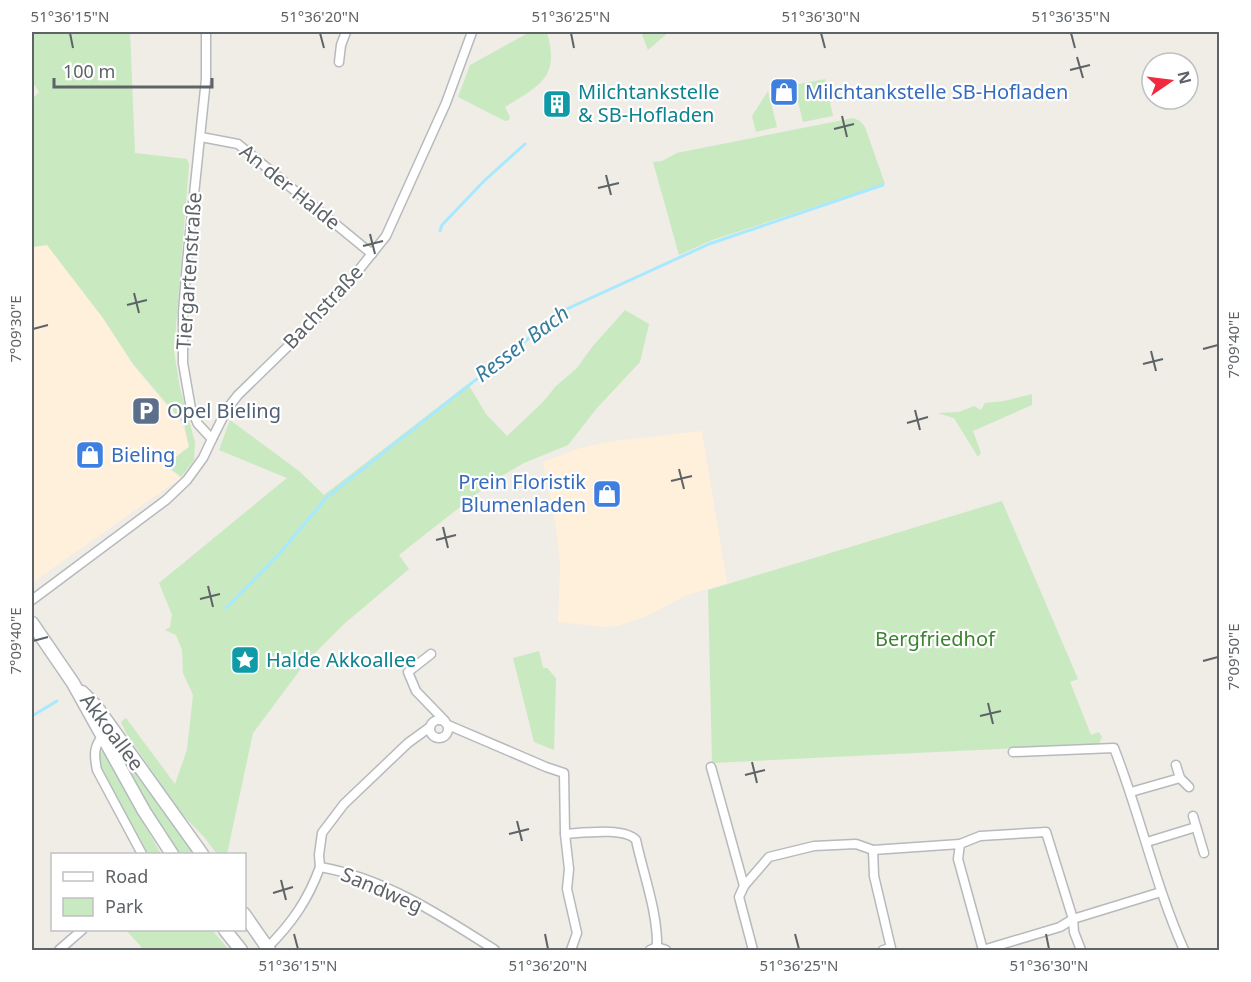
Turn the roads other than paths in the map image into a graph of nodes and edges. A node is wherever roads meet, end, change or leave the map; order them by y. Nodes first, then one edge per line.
1 (206, 32) edge
2 (346, 32) edge
3 (472, 32) edge
4 (339, 62) dead end
5 (201, 137) junction
6 (372, 254) junction
7 (212, 439) junction
8 (32, 600) edge
9 (32, 623) edge
10 (431, 654) dead end
11 (446, 723) junction
12 (430, 727) junction
13 (108, 733) junction
14 (1013, 752) dead end
15 (1176, 765) dead end
16 (711, 767) dead end
17 (1180, 778) junction
18 (1189, 787) dead end
19 (1131, 792) junction
20 (1192, 816) dead end
21 (1196, 827) junction
22 (565, 834) junction
23 (1147, 842) junction
24 (960, 844) junction
25 (873, 850) junction
26 (141, 853) edge
27 (171, 853) edge
28 (200, 853) edge
29 (1204, 853) dead end
30 (320, 867) junction
31 (744, 886) junction
32 (1161, 892) junction
33 (246, 919) edge
34 (1073, 919) junction
35 (81, 931) edge
36 (226, 931) edge
37 (658, 949) edge
38 (241, 950) edge
39 (266, 950) edge
40 (983, 950) edge
41 (59, 951) edge
42 (495, 951) edge
43 (571, 951) edge
44 (753, 951) edge
45 (883, 951) edge
46 (1081, 951) edge
47 (1184, 951) edge

1 - 5 street, Tiergartenstraße
2 - 4 street
3 - 6 street, Bachstraße
5 - 6 street, An der Halde
5 - 7 street, Tiergartenstraße
6 - 7 street, Bachstraße
7 - 8 street
9 - 13 main road, Akkoallee
10 - 11 street
11 - 12 street
11 - 12 street
11 - 22 street
12 - 30 street
13 - 26 street
13 - 27 main road, Akkoallee
13 - 28 main road, Akkoallee
14 - 19 street
15 - 17 street
16 - 31 street
17 - 18 street
17 - 19 street
19 - 23 street
20 - 21 street
21 - 23 street
21 - 29 street
22 - 37 street
22 - 43 street
23 - 32 street
24 - 25 street
24 - 34 street
24 - 40 street
25 - 31 street
25 - 45 street
30 - 39 street, Sandweg
30 - 42 street, Sandweg
31 - 44 street
32 - 34 street
32 - 47 street
33 - 39 main road
34 - 40 street
34 - 46 street
35 - 41 street
36 - 38 main road

